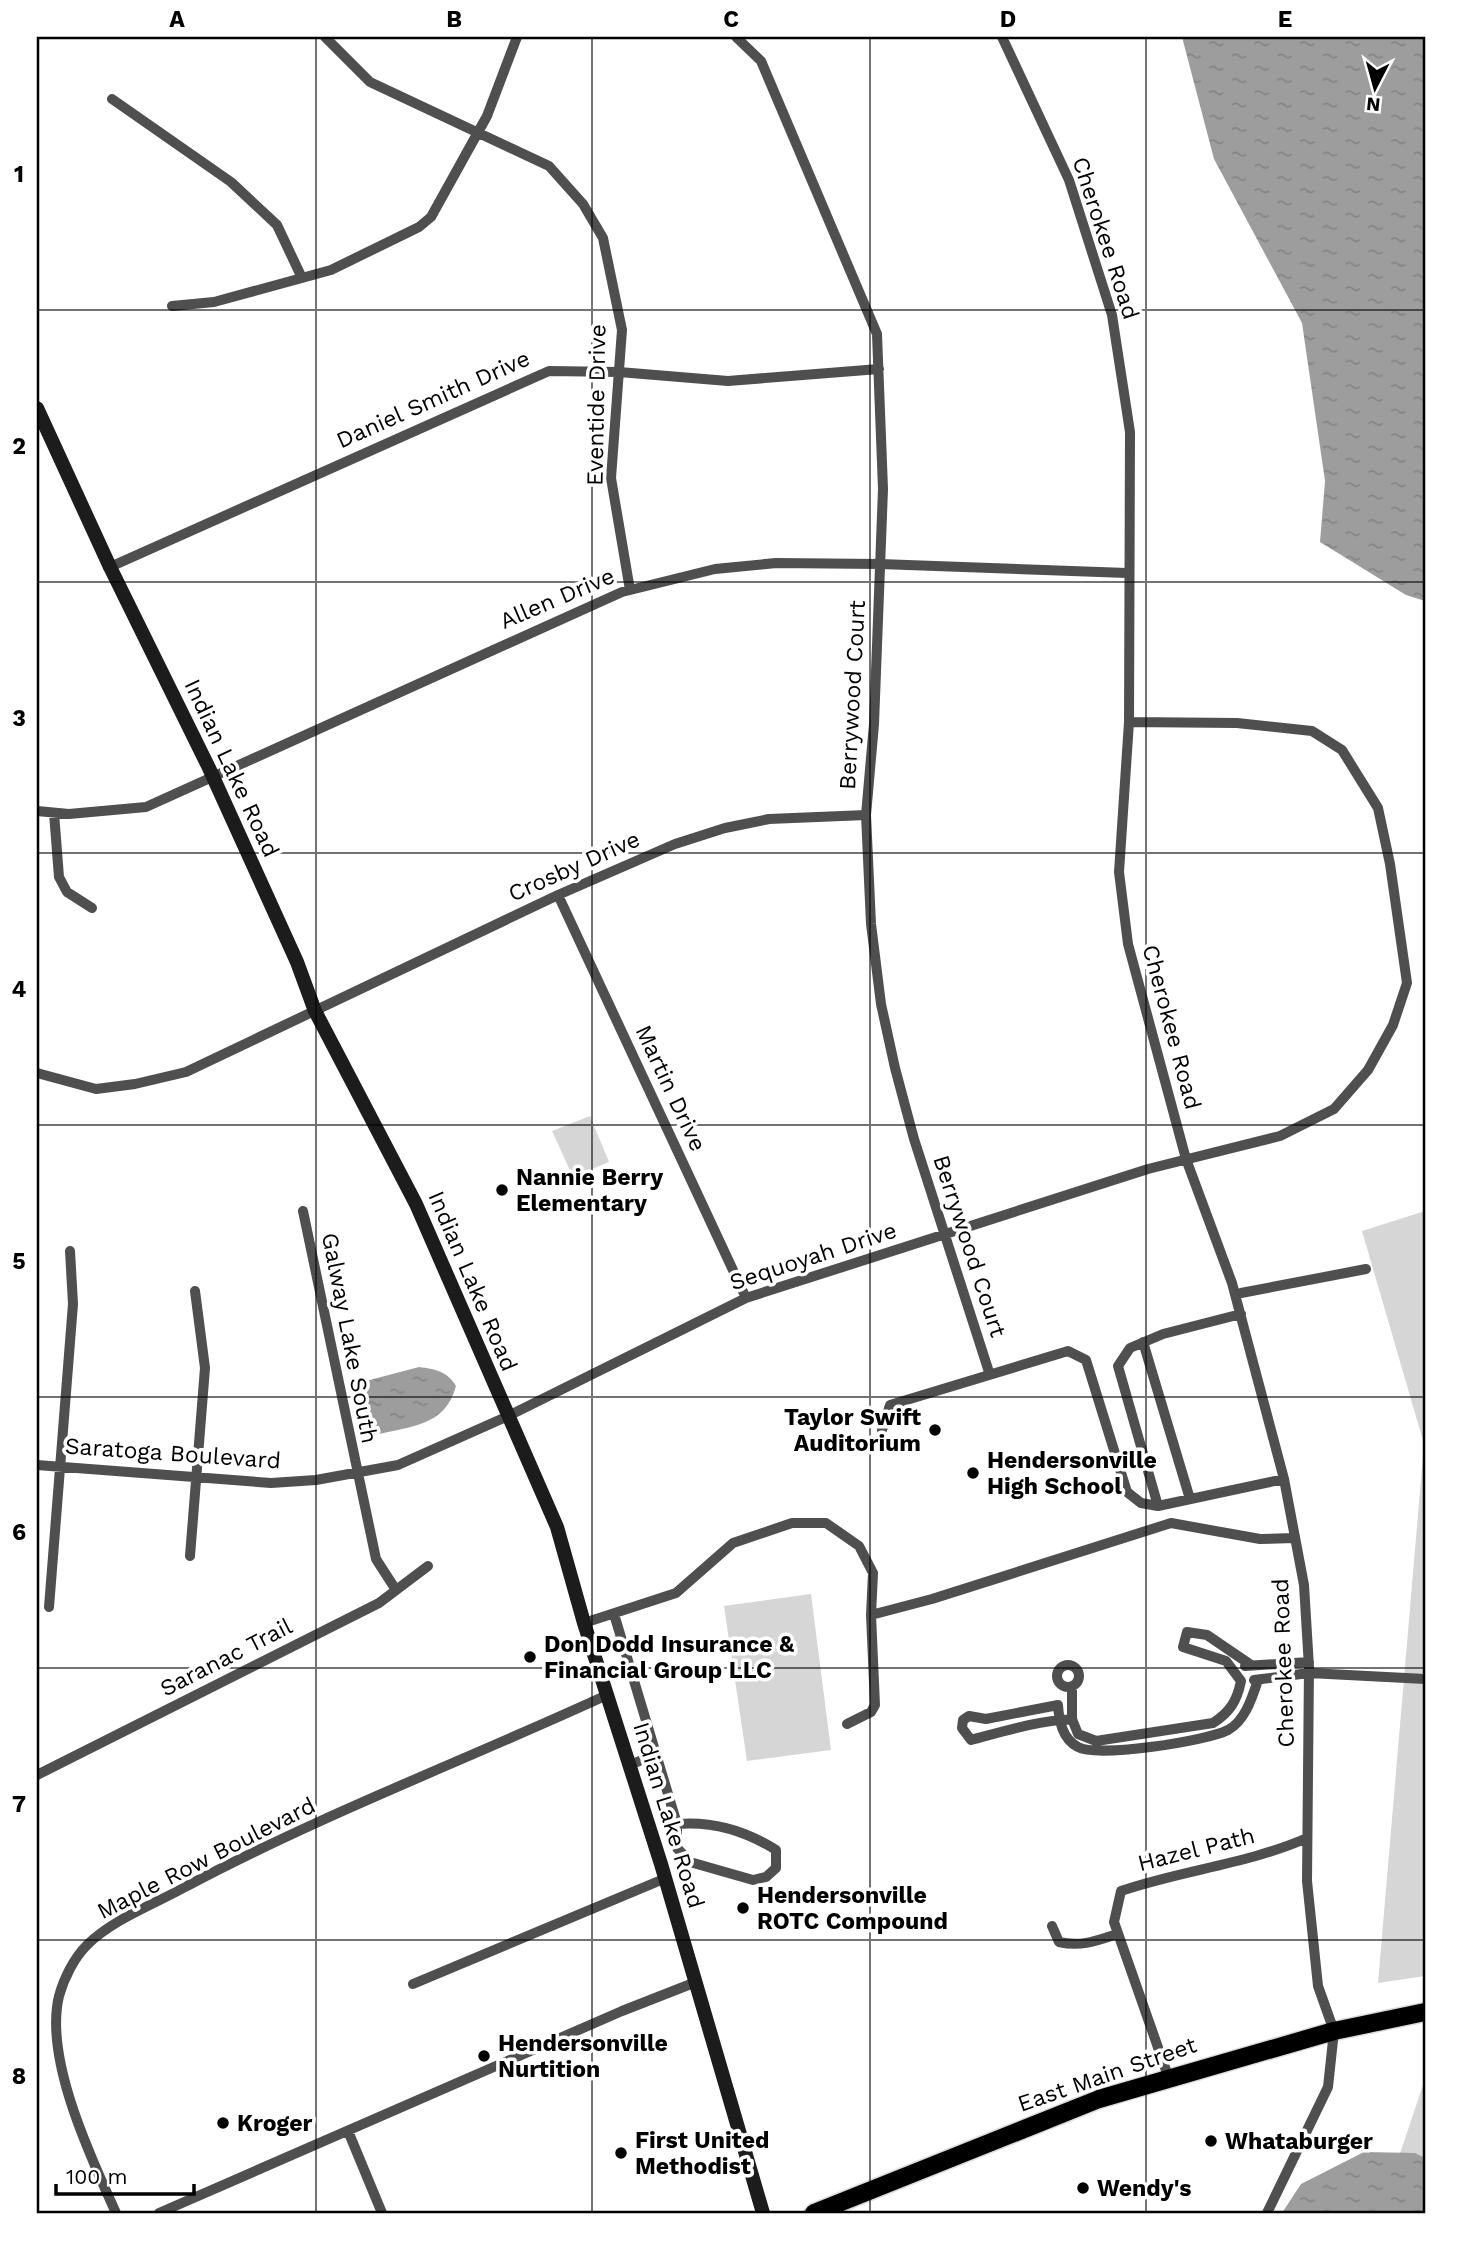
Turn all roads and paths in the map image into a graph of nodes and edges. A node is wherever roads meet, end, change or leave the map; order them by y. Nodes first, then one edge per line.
1 (325, 37) edge
2 (517, 37) edge
3 (736, 37) edge
4 (1002, 37) edge
5 (112, 99) dead end
6 (478, 132) junction
7 (302, 278) junction
8 (173, 306) dead end
9 (878, 369) junction
10 (619, 372) junction
11 (37, 408) edge
12 (880, 564) junction
13 (110, 567) junction
14 (1127, 573) junction
15 (630, 590) junction
16 (1129, 722) junction
17 (213, 776) junction
18 (37, 811) edge
19 (54, 813) junction
20 (866, 815) junction
21 (558, 895) junction
22 (92, 908) dead end
23 (315, 1011) junction
24 (37, 1073) edge
25 (1186, 1158) junction
26 (303, 1212) dead end
27 (945, 1234) junction
28 (70, 1251) dead end
29 (1366, 1269) dead end
30 (195, 1292) dead end
31 (1241, 1293) dead end
32 (746, 1298) junction
33 (1241, 1314) junction
34 (1143, 1342) junction
35 (989, 1373) junction
36 (506, 1417) junction
37 (882, 1430) dead end
38 (37, 1465) edge
39 (61, 1467) junction
40 (355, 1473) junction
41 (197, 1479) junction
42 (1284, 1479) junction
43 (1190, 1499) junction
44 (1158, 1506) junction
45 (1295, 1538) junction
46 (190, 1556) dead end
47 (428, 1566) dead end
48 (396, 1590) junction
49 (49, 1607) dead end
50 (614, 1614) junction
51 (871, 1615) junction
52 (584, 1623) junction
53 (1251, 1665) junction
54 (1309, 1667) junction
55 (1234, 1668) junction
56 (1425, 1679) edge
57 (1258, 1680) junction
58 (1241, 1681) junction
59 (607, 1695) junction
60 (1072, 1704) junction
61 (1058, 1705) junction
62 (1072, 1719) junction
63 (1059, 1720) junction
64 (1218, 1720) junction
65 (847, 1724) dead end
66 (1225, 1731) junction
67 (1182, 1735) junction
68 (1128, 1743) junction
69 (656, 1754) junction
70 (630, 1765) junction
71 (37, 1775) edge
72 (677, 1824) junction
73 (1307, 1838) junction
74 (666, 1878) junction
75 (1052, 1926) dead end
76 (1117, 1934) junction
77 (695, 1982) junction
78 (413, 1984) dead end
79 (1425, 2012) edge
80 (1334, 2031) junction
81 (1168, 2076) junction
82 (348, 2131) junction
83 (116, 2213) edge
84 (159, 2213) edge
85 (382, 2213) edge
86 (763, 2213) edge
87 (814, 2213) edge
88 (1267, 2213) edge

1 - 6 street, Eventide Drive
2 - 6 street
3 - 9 street, Berrywood Court
4 - 14 street, Cherokee Road
5 - 7 street
6 - 7 street
6 - 10 street, Eventide Drive
7 - 8 street
9 - 10 street, Daniel Smith Drive
9 - 12 street, Berrywood Court
10 - 13 street, Daniel Smith Drive
10 - 15 street, Eventide Drive
11 - 13 street, Indian Lake Road
12 - 14 street, Allen Drive
12 - 15 street, Allen Drive
12 - 20 street, Berrywood Court
13 - 17 street, Indian Lake Road
14 - 16 street, Cherokee Road
15 - 17 street, Allen Drive
16 - 25 street, Cherokee Road
16 - 25 street, Sequoyah Drive
17 - 19 street, Allen Drive
17 - 23 street, Indian Lake Road
18 - 19 street, Allen Drive
19 - 22 street
20 - 21 street, Crosby Drive
20 - 27 street, Berrywood Court
21 - 23 street, Crosby Drive
21 - 32 street, Martin Drive
23 - 24 street, Crosby Drive
23 - 36 street, Indian Lake Road
25 - 27 street, Sequoyah Drive
25 - 33 street, Cherokee Road
26 - 40 street, Galway Lake South
27 - 32 street, Sequoyah Drive
27 - 35 street, Berrywood Court
28 - 39 street
29 - 31 street
30 - 41 street
32 - 36 street, Sequoyah Drive
33 - 34 street
33 - 42 street, Cherokee Road
34 - 43 street
34 - 44 street
35 - 37 street
35 - 44 street
36 - 40 street, Saratoga Boulevard
36 - 52 street, Indian Lake Road
38 - 39 street, Saratoga Boulevard
39 - 41 street, Saratoga Boulevard
39 - 49 street
40 - 41 street, Saratoga Boulevard
40 - 48 street, Galway Lake South
41 - 46 street
42 - 43 street
42 - 45 street, Cherokee Road
43 - 44 street
45 - 51 street
45 - 54 street, Cherokee Road
47 - 48 street, Saranac Trail
48 - 71 street, Saranac Trail
50 - 51 street
50 - 52 street
50 - 69 street
51 - 65 street
52 - 59 street, Indian Lake Road
53 - 54 street
53 - 55 street
53 - 55 street
54 - 56 street
54 - 57 street
54 - 73 street, Cherokee Road
55 - 58 street
57 - 58 street
57 - 66 street
58 - 64 street
59 - 70 street, Indian Lake Road
59 - 83 street, Maple Row Boulevard
60 - 61 street
60 - 61 street
60 - 62 street
61 - 63 street
61 - 63 street
62 - 63 street
62 - 68 street
63 - 68 street
64 - 66 street
64 - 67 street
66 - 67 street
67 - 68 street
69 - 70 street
69 - 72 street
70 - 74 street, Indian Lake Road
72 - 72 street
73 - 76 street, Hazel Path
73 - 80 street, Cherokee Road
74 - 77 street, Indian Lake Road
74 - 78 street
75 - 76 street
76 - 81 street, Hazel Path
77 - 82 street
77 - 86 street, Indian Lake Road
79 - 80 main road, East Main Street
80 - 81 main road, East Main Street
80 - 88 street
81 - 87 main road, East Main Street
82 - 84 street
82 - 85 street

